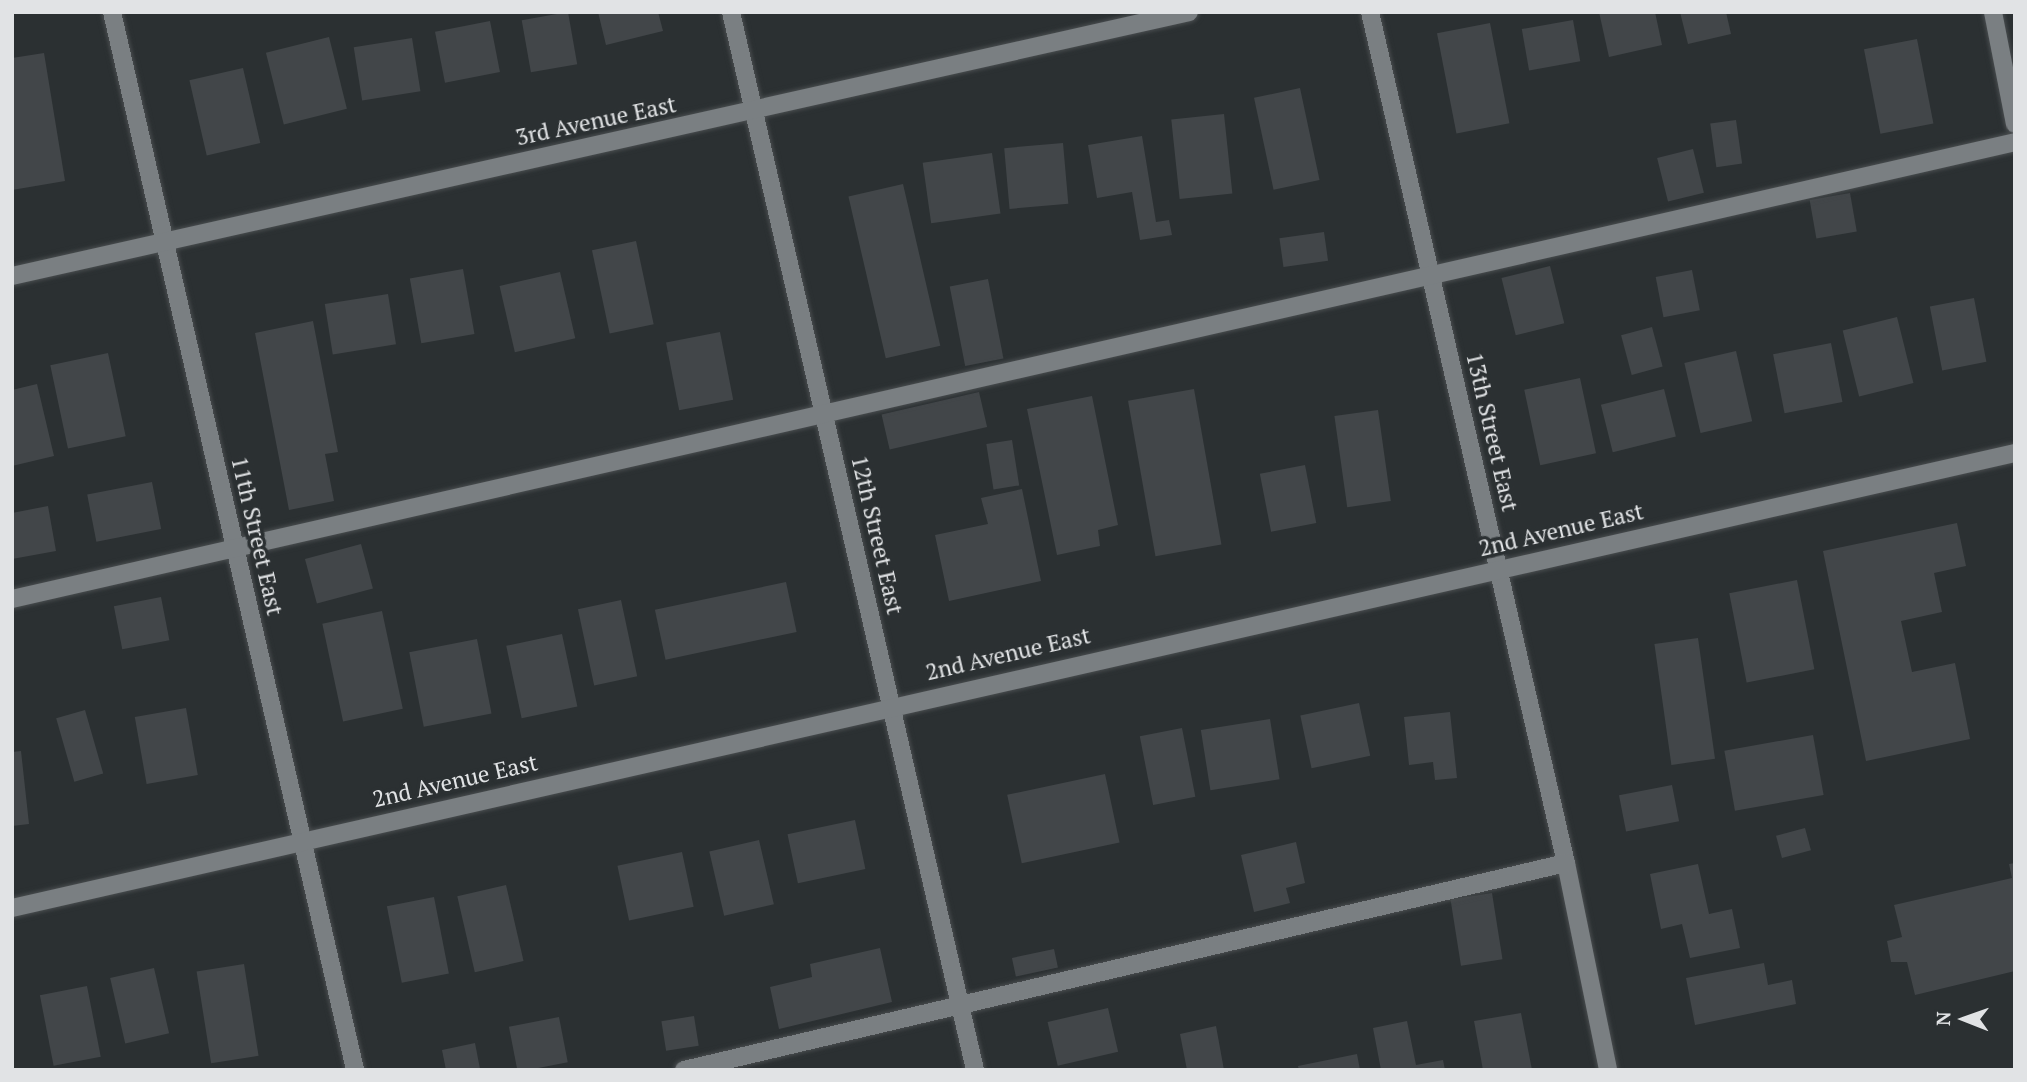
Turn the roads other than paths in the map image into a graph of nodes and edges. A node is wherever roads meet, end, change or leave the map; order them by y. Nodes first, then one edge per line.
1 (112, 12) edge
2 (731, 12) edge
3 (1189, 12) edge
4 (1370, 12) edge
5 (1993, 12) edge
6 (754, 112) junction
7 (2015, 124) edge
8 (2015, 142) edge
9 (164, 241) junction
10 (1431, 275) junction
11 (12, 276) edge
12 (824, 415) junction
13 (2015, 453) edge
14 (235, 547) junction
15 (1499, 570) junction
16 (12, 599) edge
17 (891, 705) junction
18 (303, 842) junction
19 (1566, 863) junction
20 (12, 908) edge
21 (960, 1007) junction
22 (355, 1070) edge
23 (684, 1070) edge
24 (975, 1070) edge
25 (1608, 1070) edge

1 - 9 street, 11th Street East
2 - 6 street, 12th Street East
3 - 6 street, 3rd Avenue East
4 - 10 street, 13th Street East
5 - 7 street
6 - 9 street, 3rd Avenue East
6 - 12 street, 12th Street East
8 - 10 street
9 - 11 street, 3rd Avenue East
9 - 14 street, 11th Street East
10 - 12 street
10 - 15 street, 13th Street East
12 - 14 street
12 - 17 street, 12th Street East
13 - 15 street, 2nd Avenue East
14 - 16 street
14 - 18 street, 11th Street East
15 - 17 street, 2nd Avenue East
15 - 19 street, 13th Street East
17 - 18 street, 2nd Avenue East
17 - 21 street, 12th Street East
18 - 20 street, 2nd Avenue East
18 - 22 street, 11th Street East
19 - 21 street
19 - 25 street, 13th Street East
21 - 23 street
21 - 24 street, 12th Street East

